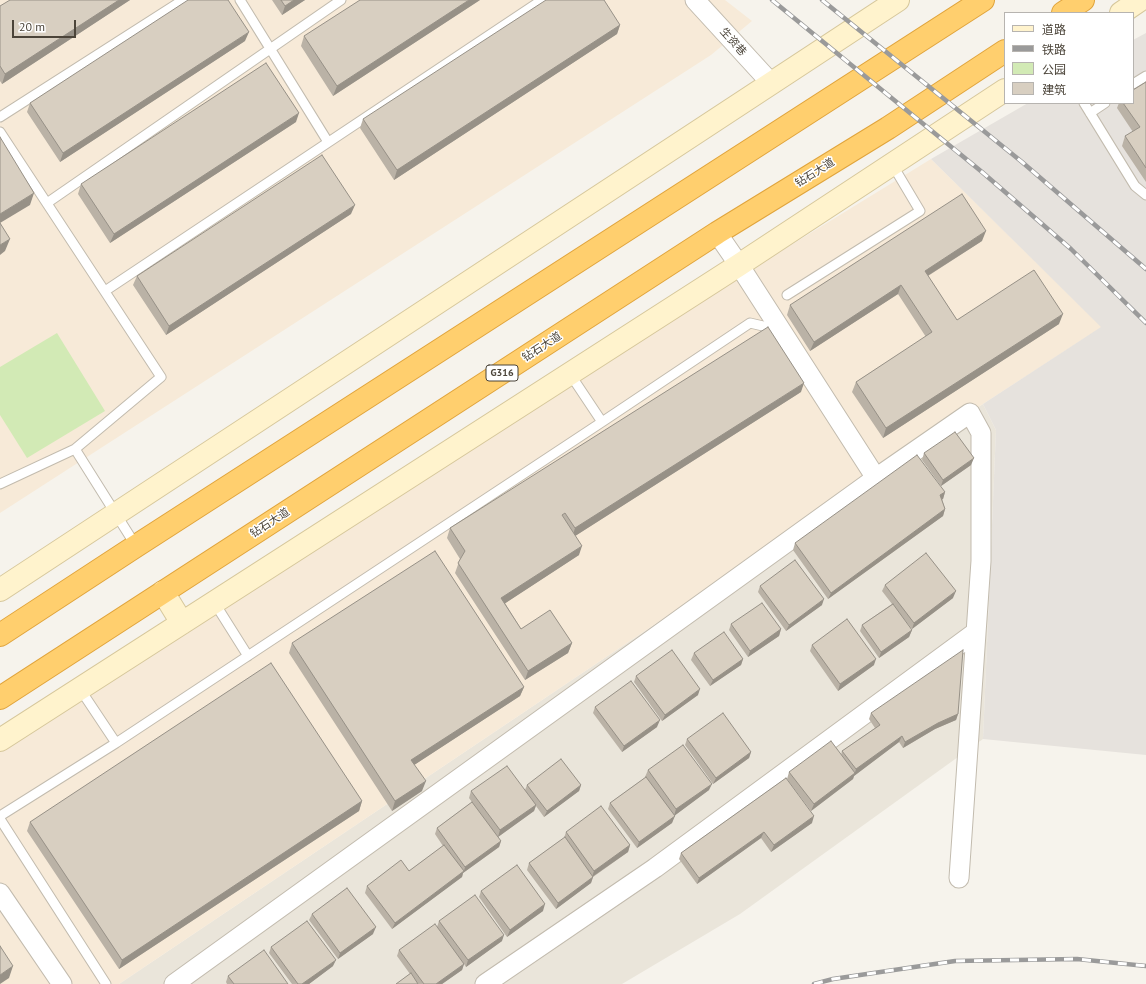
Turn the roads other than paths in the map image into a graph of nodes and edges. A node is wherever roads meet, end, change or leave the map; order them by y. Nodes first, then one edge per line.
1 (183, 0) edge
2 (240, 0) edge
3 (341, 0) edge
4 (542, 0) edge
5 (695, 0) edge
6 (898, 0) edge
7 (983, 0) edge
8 (1083, 0) edge
9 (1140, 0) edge
10 (1065, 12) edge
11 (1122, 12) edge
12 (270, 49) junction
13 (1004, 52) edge
14 (1146, 76) edge
15 (771, 83) junction
16 (1134, 83) edge
17 (1004, 91) edge
18 (1085, 104) edge
19 (1104, 104) edge
20 (1090, 113) junction
21 (0, 117) edge
22 (0, 132) edge
23 (328, 142) junction
24 (892, 164) junction
25 (1146, 195) edge
26 (46, 203) junction
27 (717, 234) junction
28 (739, 266) junction
29 (105, 291) junction
30 (787, 295) dead end
31 (763, 326) dead end
32 (570, 374) junction
33 (602, 422) junction
34 (75, 449) junction
35 (876, 478) junction
36 (0, 484) edge
37 (116, 514) junction
38 (136, 546) junction
39 (0, 590) edge
40 (164, 592) junction
41 (214, 602) junction
42 (182, 623) junction
43 (976, 632) junction
44 (0, 635) edge
45 (248, 656) junction
46 (80, 689) junction
47 (0, 698) edge
48 (0, 740) edge
49 (116, 743) junction
50 (0, 818) edge
51 (959, 878) dead end
52 (0, 893) edge
53 (62, 984) edge
54 (106, 984) edge
55 (174, 984) edge
56 (485, 984) edge

1 - 21 lane
2 - 12 lane
3 - 12 lane
4 - 23 lane
5 - 15 street, 生资巷
6 - 15 street
7 - 38 highway
8 - 10 highway
9 - 11 street
12 - 23 lane
12 - 26 lane
13 - 27 highway, 钻石大道 / G316
14 - 16 lane
15 - 37 street
17 - 24 street
18 - 20 lane
19 - 20 lane
20 - 25 lane
22 - 26 lane
23 - 29 lane
24 - 28 street
24 - 30 lane
26 - 29 lane
27 - 28 street
27 - 40 highway, 钻石大道 / G316
28 - 32 street
28 - 35 street
29 - 34 lane
31 - 33 lane
32 - 33 lane
32 - 41 street
33 - 45 lane
34 - 36 lane
34 - 37 lane
35 - 43 street
35 - 55 street
37 - 38 lane
37 - 39 street
38 - 44 highway
40 - 42 street
40 - 47 highway, 钻石大道 / G316
41 - 42 street
41 - 45 lane
42 - 46 street
43 - 51 street
43 - 56 street
45 - 49 lane
46 - 48 street
46 - 49 lane
49 - 50 lane
50 - 54 lane
52 - 53 street

